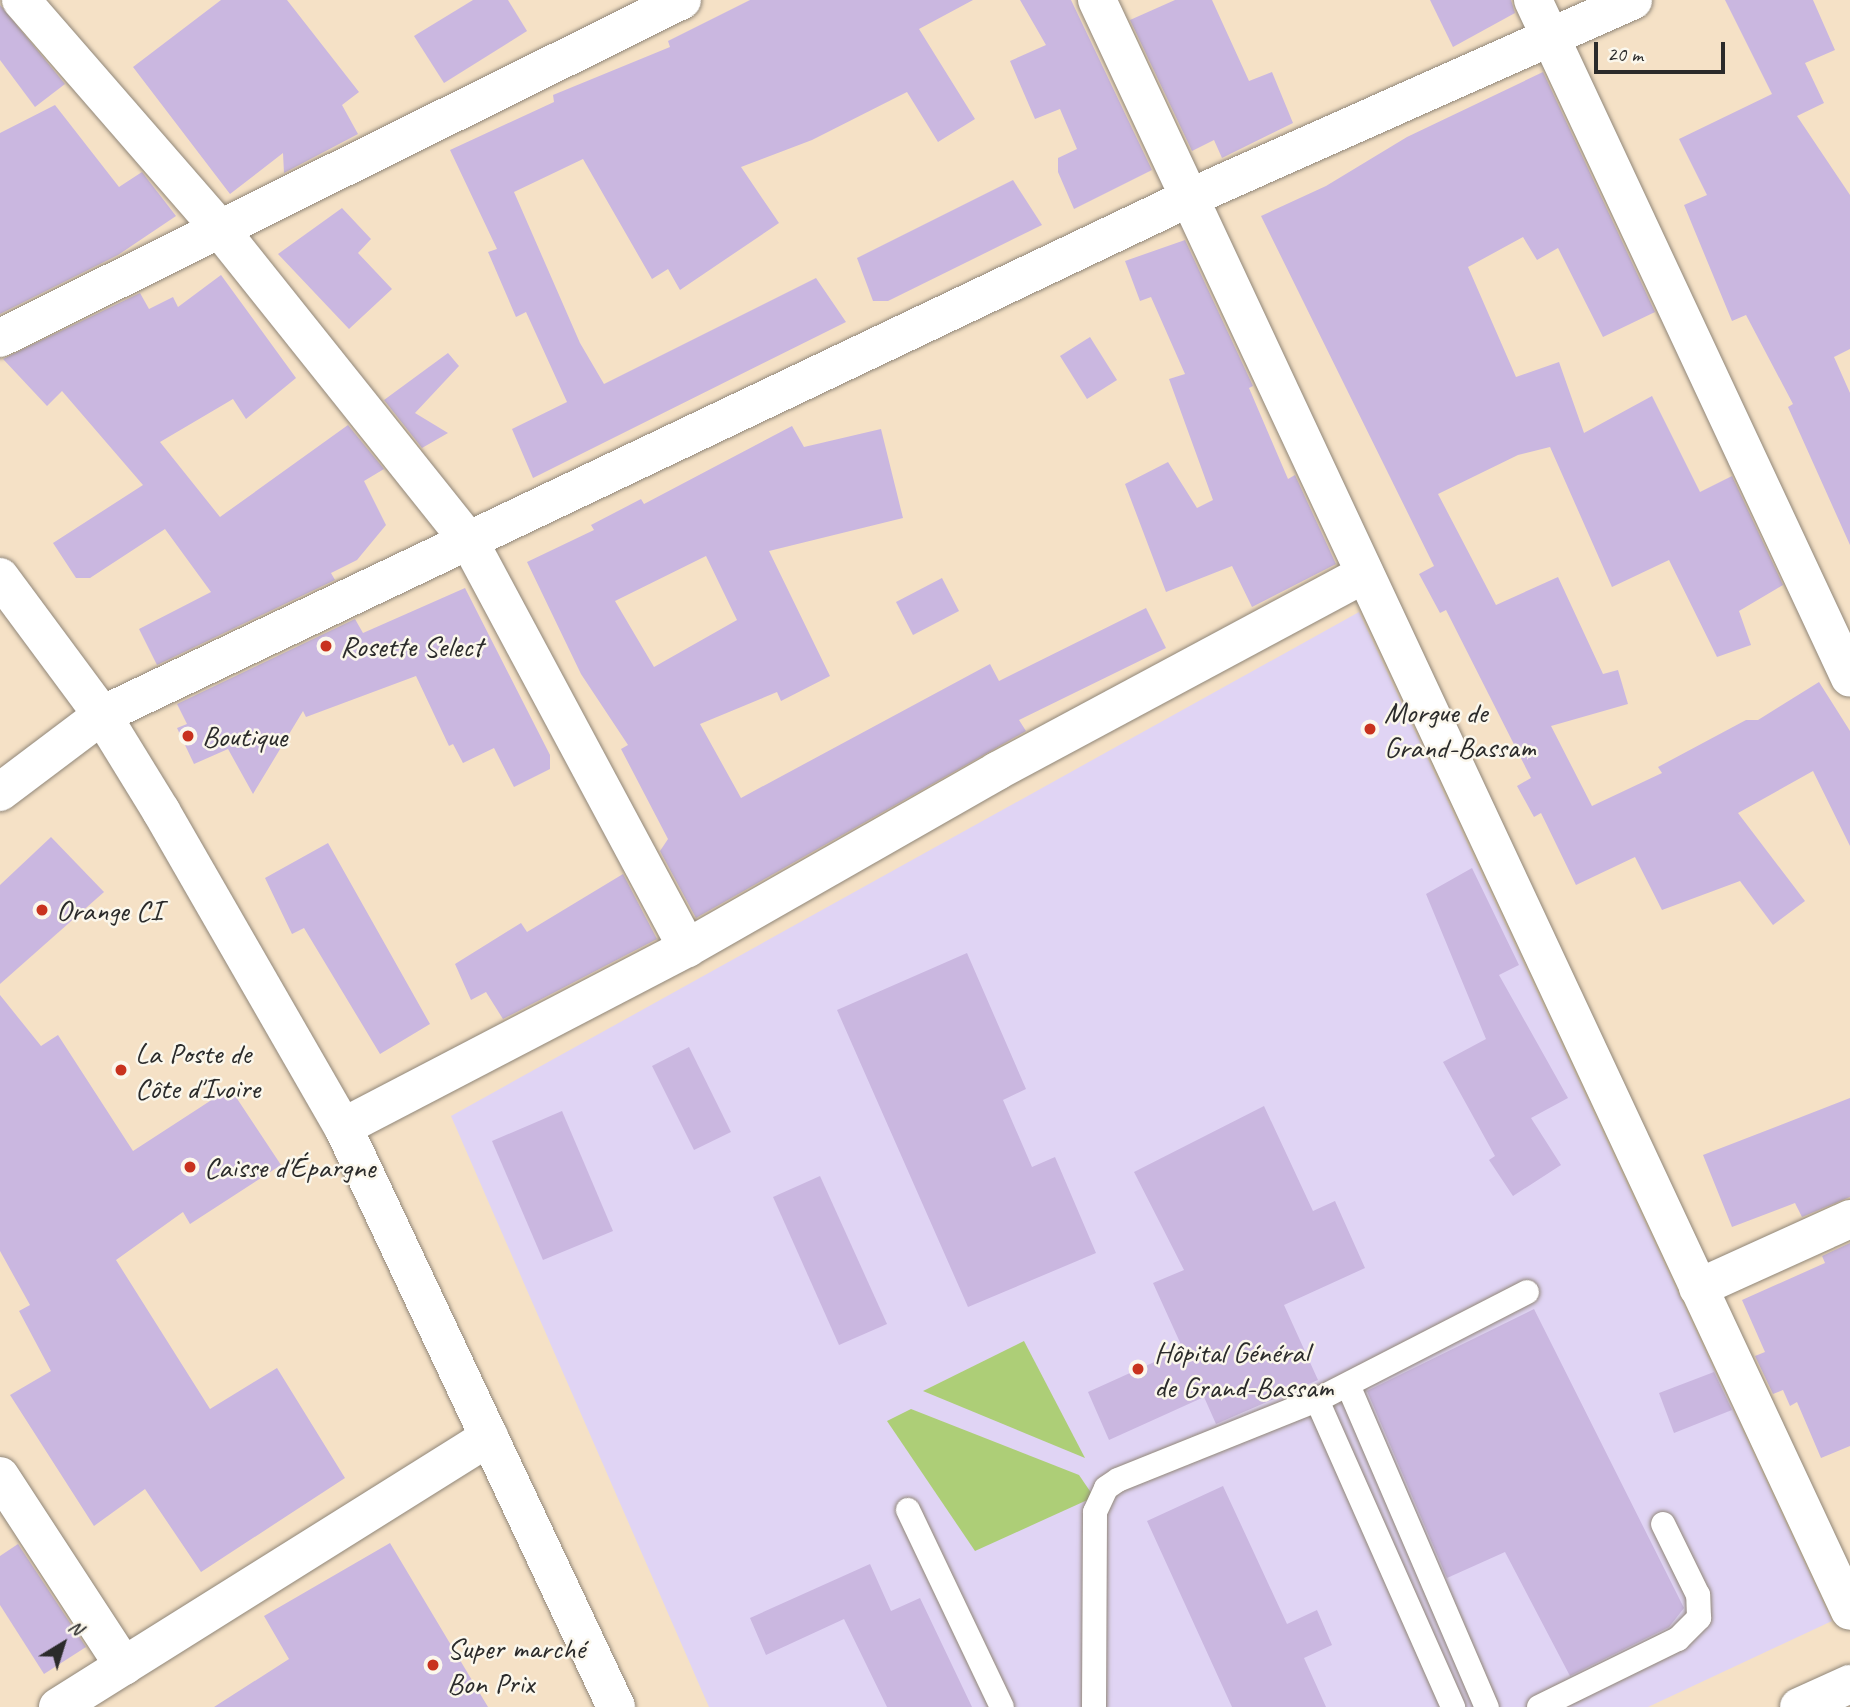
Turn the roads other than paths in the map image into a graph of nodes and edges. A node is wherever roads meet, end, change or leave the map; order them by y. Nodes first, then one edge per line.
1 (21, 0) edge
2 (682, 0) edge
3 (1097, 0) edge
4 (1533, 0) edge
5 (1633, 0) edge
6 (1552, 37) junction
7 (1189, 198) junction
8 (218, 227) junction
9 (0, 338) edge
10 (469, 541) junction
11 (1364, 574) junction
12 (0, 578) edge
13 (1850, 678) edge
14 (102, 715) junction
15 (0, 792) edge
16 (687, 948) junction
17 (343, 1127) junction
18 (1850, 1219) edge
19 (1698, 1288) junction
20 (1527, 1292) dead end
21 (1348, 1385) junction
22 (1317, 1400) junction
23 (489, 1437) junction
24 (0, 1476) edge
25 (908, 1510) dead end
26 (1663, 1524) dead end
27 (1850, 1611) edge
28 (124, 1666) junction
29 (1850, 1684) edge
30 (58, 1707) edge
31 (616, 1707) edge
32 (1002, 1707) edge
33 (1094, 1707) edge
34 (1453, 1707) edge
35 (1486, 1707) edge
36 (1539, 1707) edge
37 (1799, 1707) edge

1 - 8 street
2 - 8 street
3 - 7 street
4 - 6 street
5 - 6 street
6 - 7 street
6 - 13 street
7 - 10 street
7 - 11 street
8 - 9 street
8 - 10 street
10 - 14 street
10 - 16 street
11 - 16 street
11 - 19 street
12 - 14 street
14 - 15 street
14 - 17 street
16 - 17 street
17 - 23 street
18 - 19 street
19 - 27 street
20 - 21 lane
21 - 22 lane
21 - 35 lane
22 - 33 lane
22 - 34 lane
23 - 28 street
23 - 31 street
24 - 28 street
25 - 32 lane
26 - 36 lane
28 - 30 street
29 - 37 street

